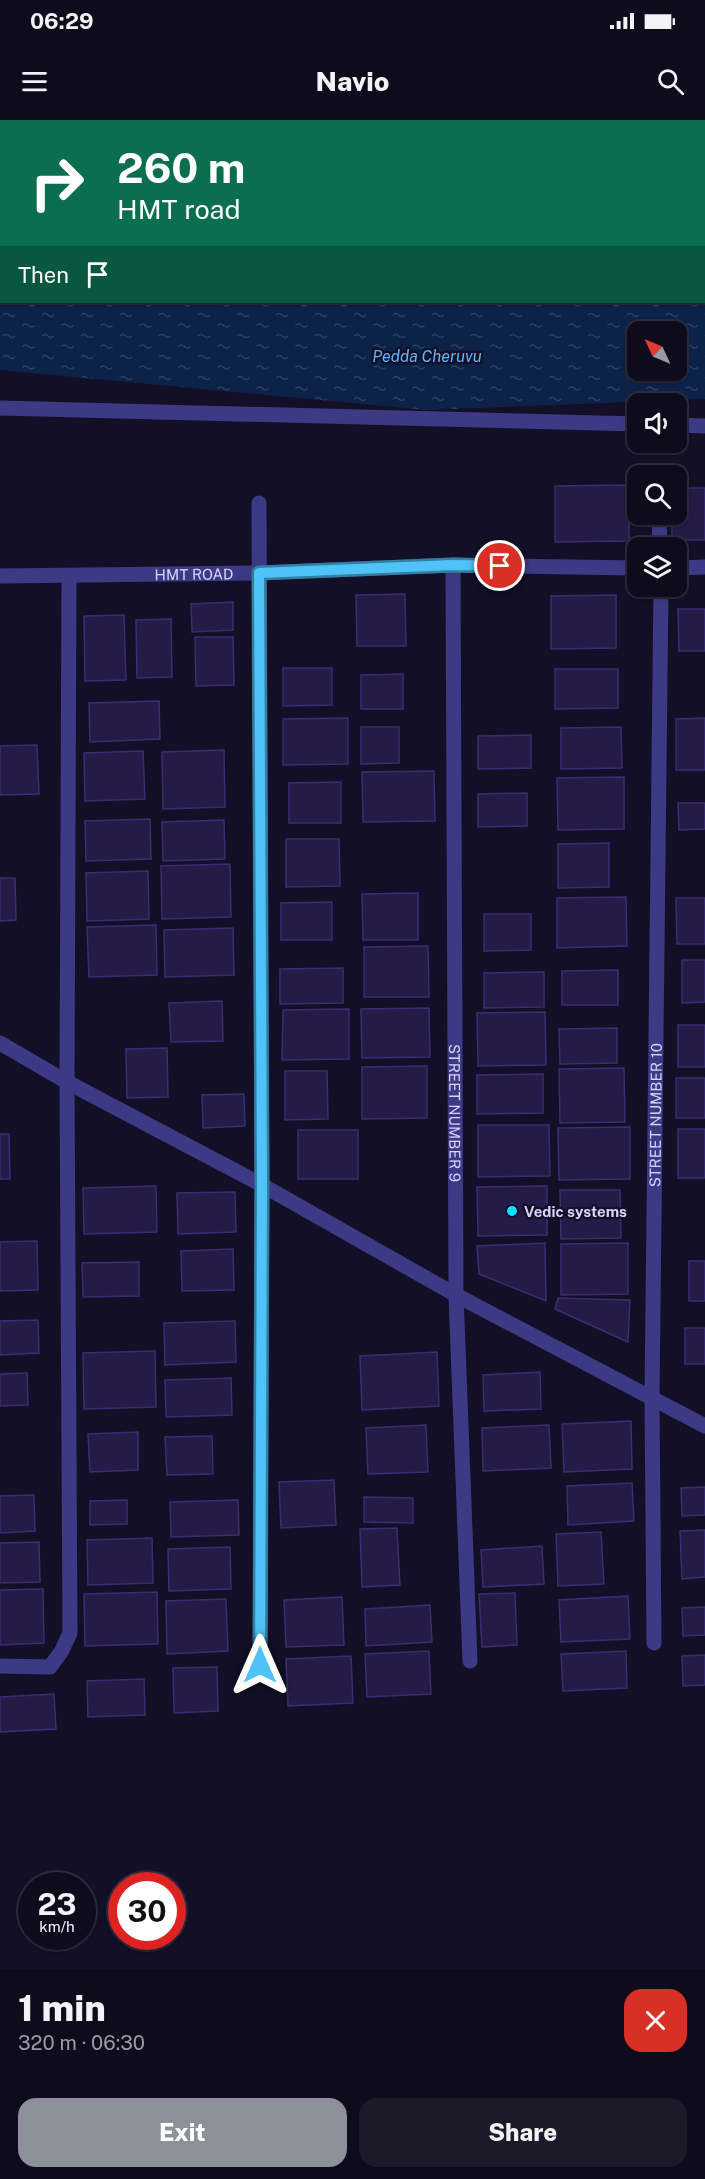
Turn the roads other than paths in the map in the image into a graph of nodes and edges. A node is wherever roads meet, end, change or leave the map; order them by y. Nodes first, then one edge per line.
1 (0, 408) edge
2 (627, 424) edge
3 (687, 425) edge
4 (705, 426) edge
5 (259, 502) dead end
6 (453, 565) junction
7 (705, 567) edge
8 (627, 568) edge
9 (687, 568) edge
10 (259, 573) junction
11 (0, 576) edge
12 (69, 576) junction
13 (661, 597) edge
14 (0, 1043) edge
15 (67, 1082) junction
16 (262, 1185) junction
17 (456, 1295) junction
18 (652, 1396) junction
19 (705, 1426) edge
20 (654, 1642) dead end
21 (470, 1661) dead end
22 (260, 1665) dead end
23 (0, 1666) edge

1 - 2 street
3 - 4 street
5 - 10 street
6 - 8 street, HMT ROAD
6 - 10 street, HMT ROAD
6 - 17 street, STREET NUMBER 9
7 - 9 street
10 - 12 street, HMT ROAD
10 - 16 street
11 - 12 street, HMT ROAD
12 - 15 street
13 - 18 street, STREET NUMBER 10
14 - 15 street
15 - 16 street
15 - 23 street
16 - 17 street
16 - 22 street
17 - 18 street
17 - 21 street, STREET NUMBER 9
18 - 19 street
18 - 20 street, STREET NUMBER 10

